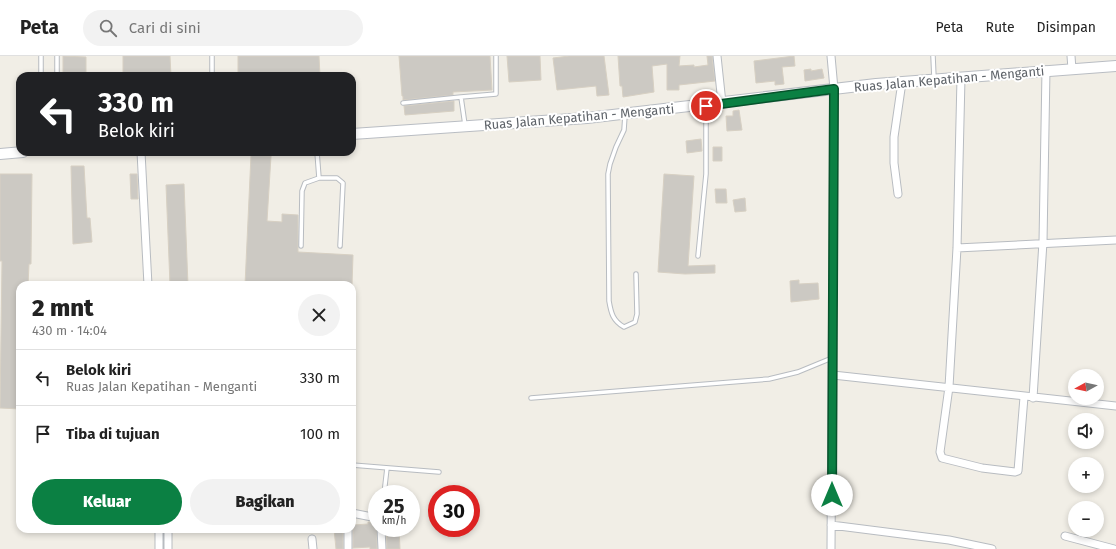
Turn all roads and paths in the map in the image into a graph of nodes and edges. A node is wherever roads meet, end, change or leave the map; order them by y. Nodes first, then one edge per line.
1 (41, 56) edge
2 (58, 56) edge
3 (212, 56) edge
4 (496, 56) edge
5 (717, 56) edge
6 (831, 56) edge
7 (933, 56) edge
8 (1071, 56) edge
9 (1116, 66) edge
10 (1072, 69) junction
11 (1046, 70) junction
12 (41, 72) edge
13 (58, 72) edge
14 (212, 72) edge
15 (962, 78) junction
16 (934, 79) junction
17 (902, 82) junction
18 (834, 89) junction
19 (461, 97) junction
20 (403, 103) dead end
21 (722, 103) junction
22 (706, 106) junction
23 (625, 114) junction
24 (465, 126) junction
25 (356, 134) edge
26 (16, 153) edge
27 (0, 154) edge
28 (141, 156) edge
29 (317, 156) edge
30 (319, 178) junction
31 (898, 194) dead end
32 (1116, 240) edge
33 (1043, 242) junction
34 (301, 246) dead end
35 (340, 246) dead end
36 (957, 248) junction
37 (698, 256) dead end
38 (636, 274) dead end
39 (148, 281) edge
40 (833, 358) junction
41 (833, 375) junction
42 (949, 387) junction
43 (1024, 397) junction
44 (531, 398) dead end
45 (1033, 398) junction
46 (1116, 406) edge
47 (356, 465) edge
48 (387, 468) junction
49 (439, 472) dead end
50 (385, 485) edge
51 (356, 514) edge
52 (368, 516) edge
53 (832, 525) junction
54 (159, 533) edge
55 (168, 533) edge
56 (348, 533) edge
57 (1065, 536) dead end
58 (381, 537) edge
59 (159, 539) junction
60 (168, 539) junction
61 (312, 539) dead end
62 (159, 549) edge
63 (168, 549) edge
64 (313, 549) edge
65 (348, 549) edge
66 (382, 549) edge
67 (831, 549) edge
68 (992, 549) edge
69 (1114, 549) edge

1 - 12 lane
2 - 13 lane
3 - 14 lane
4 - 19 lane
5 - 21 street
6 - 18 street
7 - 16 lane
8 - 10 street
9 - 10 main road, Ruas Jalan Kepatihan - Menganti
10 - 11 main road, Ruas Jalan Kepatihan - Menganti
11 - 15 main road, Ruas Jalan Kepatihan - Menganti
11 - 33 street
15 - 16 main road, Ruas Jalan Kepatihan - Menganti
15 - 36 street
16 - 17 main road, Ruas Jalan Kepatihan - Menganti
17 - 18 main road, Ruas Jalan Kepatihan - Menganti
17 - 31 street
18 - 21 main road, Ruas Jalan Kepatihan - Menganti
18 - 40 street
19 - 20 lane
19 - 24 lane
21 - 22 main road, Ruas Jalan Kepatihan - Menganti
22 - 23 main road, Ruas Jalan Kepatihan - Menganti
22 - 37 lane
23 - 24 main road, Ruas Jalan Kepatihan - Menganti
23 - 38 lane
24 - 25 main road, Ruas Jalan Kepatihan - Menganti
26 - 27 main road
28 - 39 street
29 - 30 lane
30 - 34 lane
30 - 35 lane
32 - 33 street
33 - 36 street
33 - 45 street
36 - 42 street
40 - 41 street
40 - 44 lane
41 - 42 street
41 - 53 street
42 - 43 street
42 - 43 street
43 - 45 street
45 - 46 street
47 - 48 lane
48 - 49 lane
48 - 50 lane
51 - 52 street
53 - 67 street
53 - 68 street
54 - 59 street
55 - 60 street
56 - 65 street
57 - 69 street
58 - 66 street
59 - 60 street
59 - 62 street
60 - 63 street
61 - 64 street

